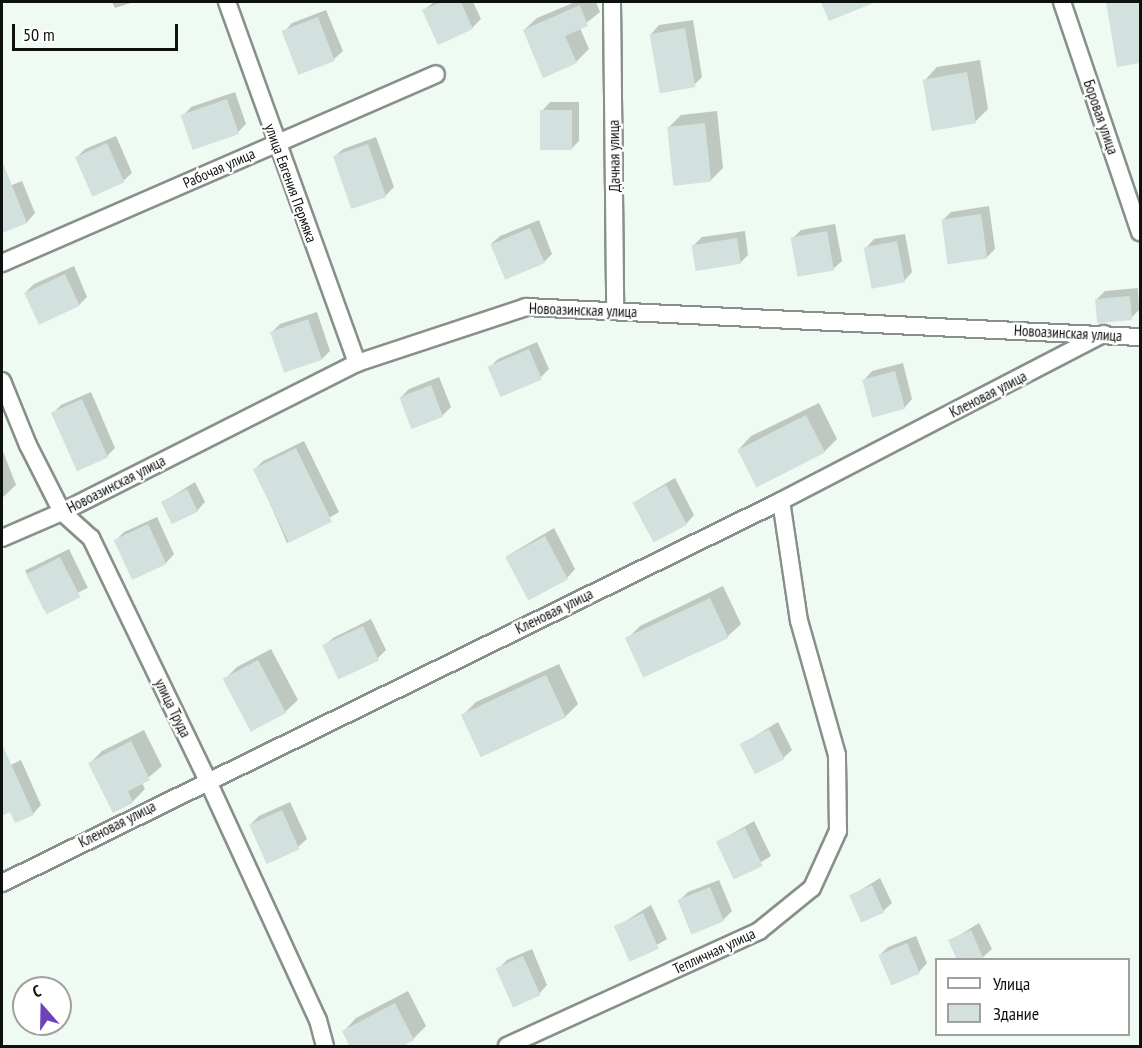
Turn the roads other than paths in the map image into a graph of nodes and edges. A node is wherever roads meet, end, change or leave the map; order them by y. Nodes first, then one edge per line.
1 (227, 2) edge
2 (612, 2) edge
3 (1062, 2) edge
4 (436, 74) dead end
5 (276, 144) junction
6 (1140, 232) edge
7 (2, 263) edge
8 (615, 311) junction
9 (1103, 334) junction
10 (1140, 337) edge
11 (357, 363) junction
12 (2, 381) edge
13 (782, 501) junction
14 (62, 512) junction
15 (2, 538) edge
16 (207, 779) junction
17 (2, 882) edge
18 (326, 1047) edge
19 (507, 1047) edge

1 - 5 street, улица Евгения Пермяка
2 - 8 street, Дачная улица
3 - 6 street, Боровая улица
4 - 5 street, Рабочая улица
5 - 7 street, Рабочая улица
5 - 11 street, улица Евгения Пермяка
8 - 9 street, Новоазинская улица
8 - 11 street, Новоазинская улица
9 - 10 street, Новоазинская улица
9 - 13 street, Кленовая улица
11 - 14 street, Новоазинская улица
12 - 14 street, улица Труда
13 - 16 street, Кленовая улица
13 - 19 street, Тепличная улица
14 - 15 street, Новоазинская улица
14 - 16 street, улица Труда
16 - 17 street, Кленовая улица
16 - 18 street, улица Труда

